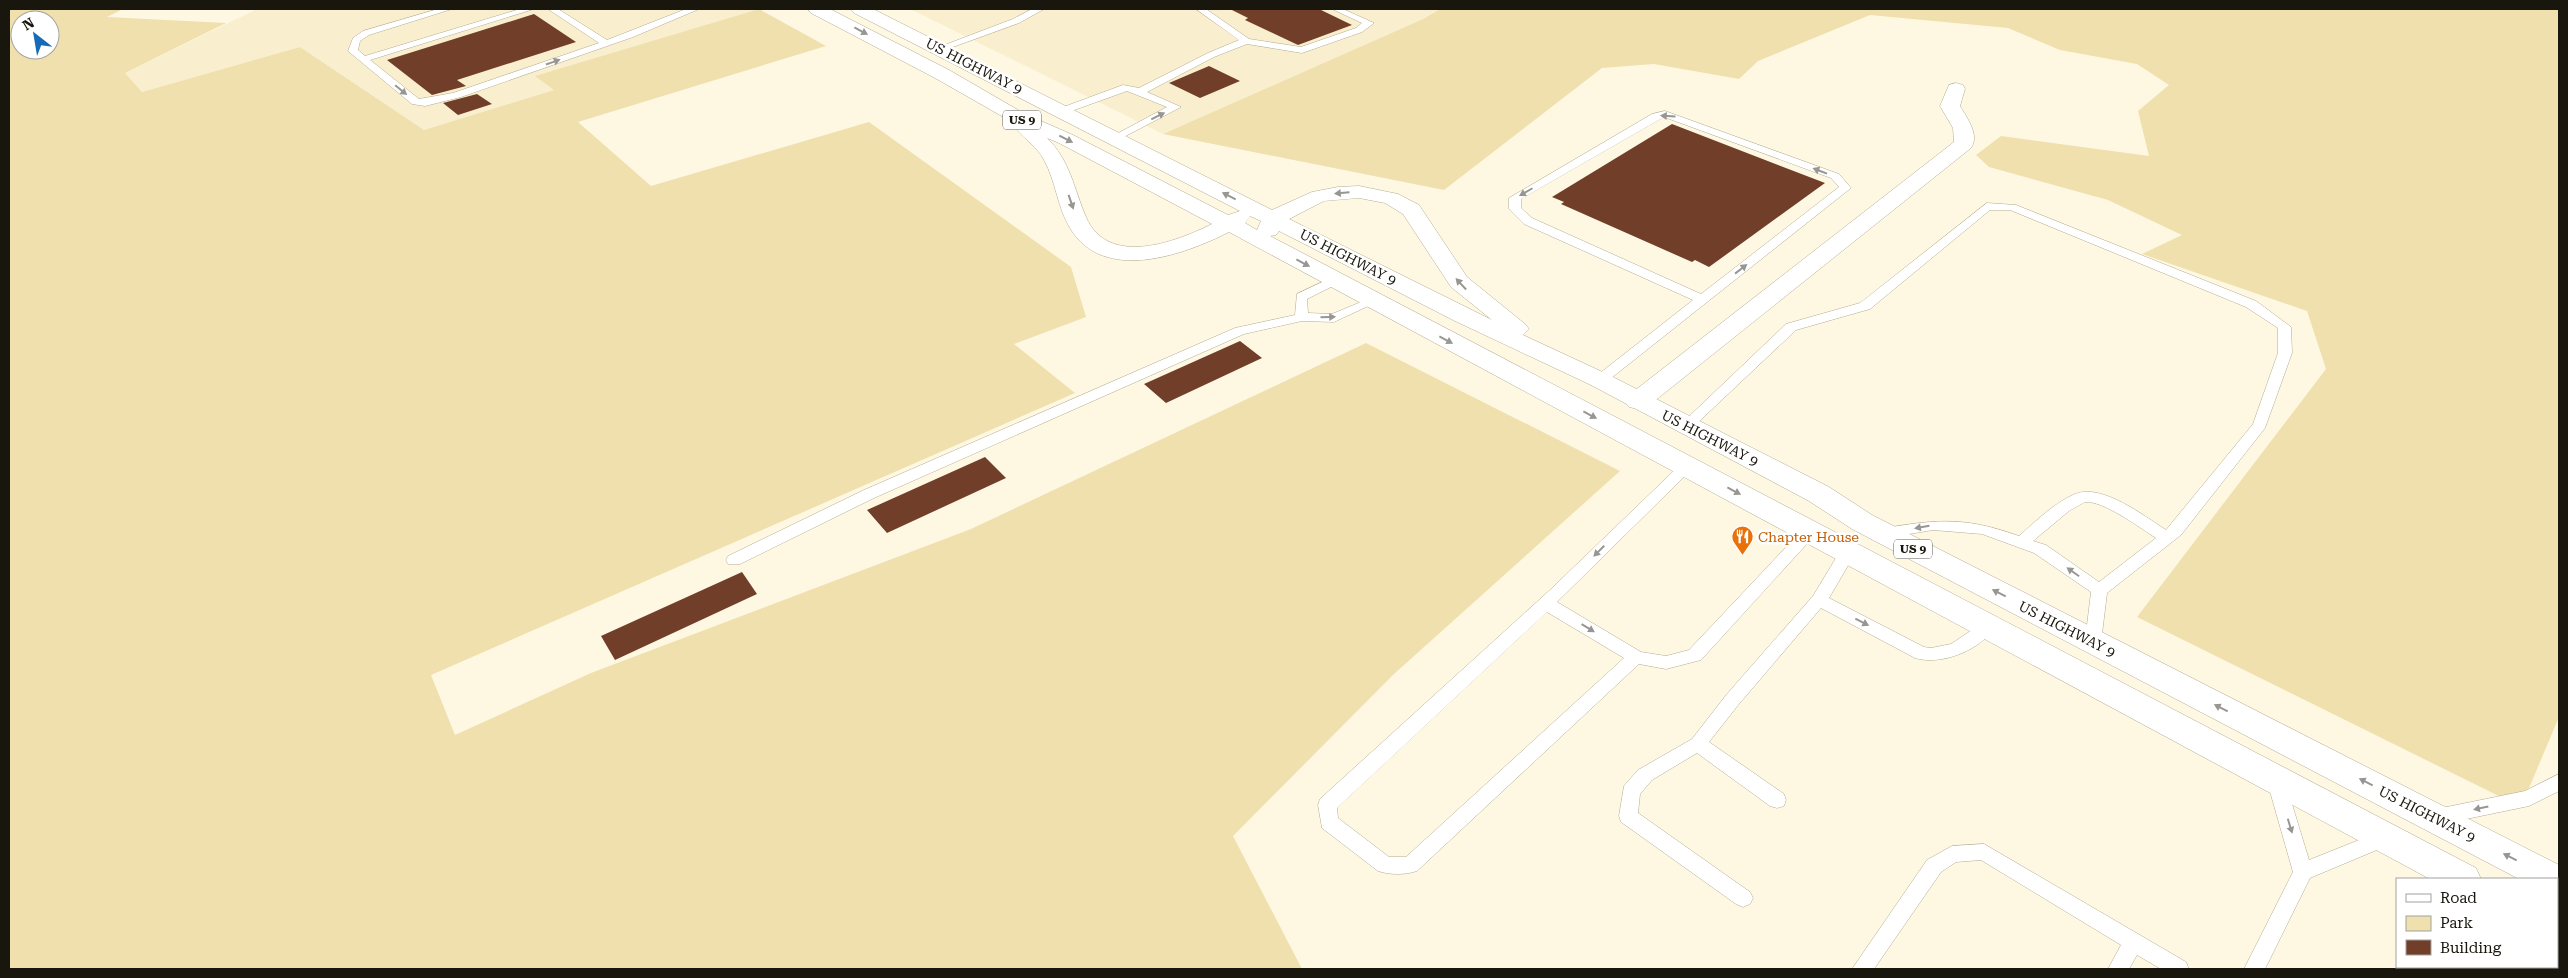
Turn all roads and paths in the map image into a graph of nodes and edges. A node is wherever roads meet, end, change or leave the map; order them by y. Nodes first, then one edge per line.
1 (404, 9) edge
2 (447, 9) edge
3 (529, 9) edge
4 (552, 9) edge
5 (694, 9) edge
6 (817, 9) edge
7 (860, 9) edge
8 (1039, 9) edge
9 (1200, 9) edge
10 (1336, 9) edge
11 (415, 18) junction
12 (1246, 42) junction
13 (606, 43) junction
14 (939, 49) junction
15 (364, 59) junction
16 (1956, 89) dead end
17 (1139, 92) junction
18 (1062, 111) junction
19 (1018, 118) junction
20 (1114, 138) junction
21 (1263, 213) junction
22 (1229, 224) junction
23 (1272, 246) junction
24 (1335, 280) junction
25 (1703, 300) junction
26 (1374, 301) junction
27 (1302, 317) junction
28 (1554, 358) junction
29 (1600, 380) junction
30 (1638, 401) junction
31 (1686, 426) junction
32 (1687, 466) junction
33 (1810, 531) junction
34 (1884, 534) junction
35 (2166, 538) junction
36 (2021, 542) junction
37 (1848, 552) junction
38 (734, 560) dead end
39 (2099, 590) junction
40 (1819, 600) junction
41 (1546, 603) junction
42 (1987, 626) junction
43 (2094, 642) junction
44 (1636, 657) junction
45 (1698, 744) junction
46 (2276, 780) junction
47 (2559, 782) edge
48 (1777, 800) dead end
49 (2434, 818) junction
50 (2384, 837) junction
51 (2304, 872) junction
52 (2461, 878) edge
53 (2550, 878) edge
54 (1743, 898) dead end
55 (2134, 942) junction
56 (1862, 969) edge
57 (2118, 969) edge
58 (2178, 969) edge
59 (2254, 969) edge

1 - 11 lane
2 - 11 lane
3 - 15 lane
4 - 13 lane
5 - 13 lane
6 -> 19 main road, US HIGHWAY 9 / US 9
7 - 14 main road, US HIGHWAY 9 / US 9
8 - 14 lane
9 - 12 lane
10 - 12 lane
11 - 15 lane
12 - 17 lane
15 -> 13 lane
14 - 18 main road, US HIGHWAY 9 / US 9
16 - 30 main road
17 - 18 lane
20 -> 17 lane
18 - 20 main road, US HIGHWAY 9 / US 9
19 -> 22 main road, US HIGHWAY 9 / US 9
19 -> 22 main road
21 -> 20 main road, US HIGHWAY 9 / US 9
21 - 22 main road
21 - 23 main road
21 - 28 main road, US HIGHWAY 9 / US 9
28 -> 21 main road
22 - 23 main road, US HIGHWAY 9 / US 9
23 -> 24 main road, US HIGHWAY 9 / US 9
24 - 26 main road, US HIGHWAY 9 / US 9
24 - 27 lane
25 -> 25 lane
25 - 29 lane
27 -> 26 lane
26 -> 32 main road, US HIGHWAY 9 / US 9
27 - 38 lane
28 - 29 main road, US HIGHWAY 9 / US 9
29 - 30 main road, US HIGHWAY 9 / US 9
30 - 31 main road, US HIGHWAY 9 / US 9
31 - 34 main road, US HIGHWAY 9 / US 9
31 - 35 lane
32 -> 33 main road, US HIGHWAY 9 / US 9
32 -> 41 lane
33 - 37 main road, US HIGHWAY 9 / US 9
33 - 44 lane
36 -> 34 lane
43 -> 34 main road, US HIGHWAY 9 / US 9
35 - 36 lane
35 - 39 lane
39 -> 36 lane
37 - 40 lane
37 - 42 main road, US HIGHWAY 9 / US 9
39 - 43 lane
40 -> 42 lane
40 - 45 lane
41 -> 44 lane
41 - 44 lane
42 - 46 main road, US HIGHWAY 9 / US 9
49 -> 43 main road, US HIGHWAY 9 / US 9
45 - 48 lane
45 - 54 lane
46 - 50 main road, US HIGHWAY 9 / US 9
46 -> 51 lane
47 -> 49 lane
53 -> 49 main road, US HIGHWAY 9 / US 9
50 - 51 lane
50 - 52 main road, US HIGHWAY 9 / US 9
51 - 59 lane
55 - 56 lane
55 - 57 lane
55 - 58 lane

